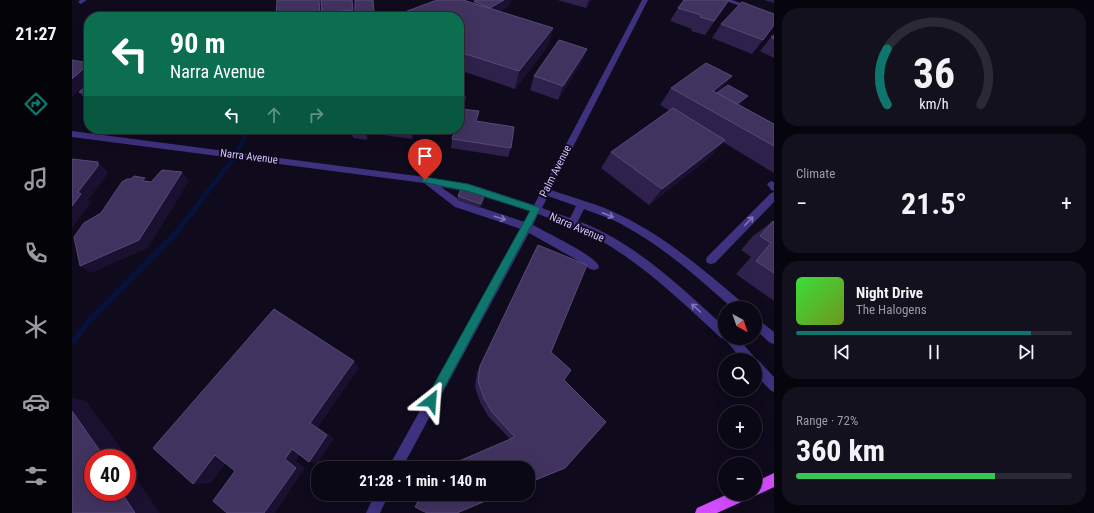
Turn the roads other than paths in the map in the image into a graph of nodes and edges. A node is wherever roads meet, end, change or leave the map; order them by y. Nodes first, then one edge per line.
1 (646, 0) edge
2 (726, 0) edge
3 (774, 16) edge
4 (72, 134) edge
5 (425, 180) junction
6 (545, 190) junction
7 (774, 196) edge
8 (582, 204) junction
9 (535, 209) junction
10 (572, 223) junction
11 (527, 227) junction
12 (711, 260) dead end
13 (594, 266) dead end
14 (732, 301) edge
15 (718, 328) edge
16 (762, 328) edge
17 (774, 339) edge
18 (736, 345) edge
19 (744, 353) edge
20 (762, 373) edge
21 (774, 386) edge
22 (400, 461) edge
23 (774, 480) edge
24 (762, 486) edge
25 (379, 501) edge
26 (728, 501) edge
27 (373, 513) edge
28 (702, 513) edge

1 - 6 street, Palm Avenue
2 - 3 street
4 - 5 street, Narra Avenue
5 - 9 street, Narra Avenue
5 -> 11 street, Narra Avenue
6 - 8 street
6 - 9 street, Palm Avenue
12 -> 7 street
8 - 10 street
8 -> 14 street
9 - 10 street, Narra Avenue
9 - 11 street, Palm Avenue
15 -> 10 street, Narra Avenue
11 - 13 street, Narra Avenue
11 - 22 street, Palm Avenue
16 - 17 street
18 - 19 street
20 - 21 street
23 - 24 main road
25 - 27 street
26 - 28 main road

